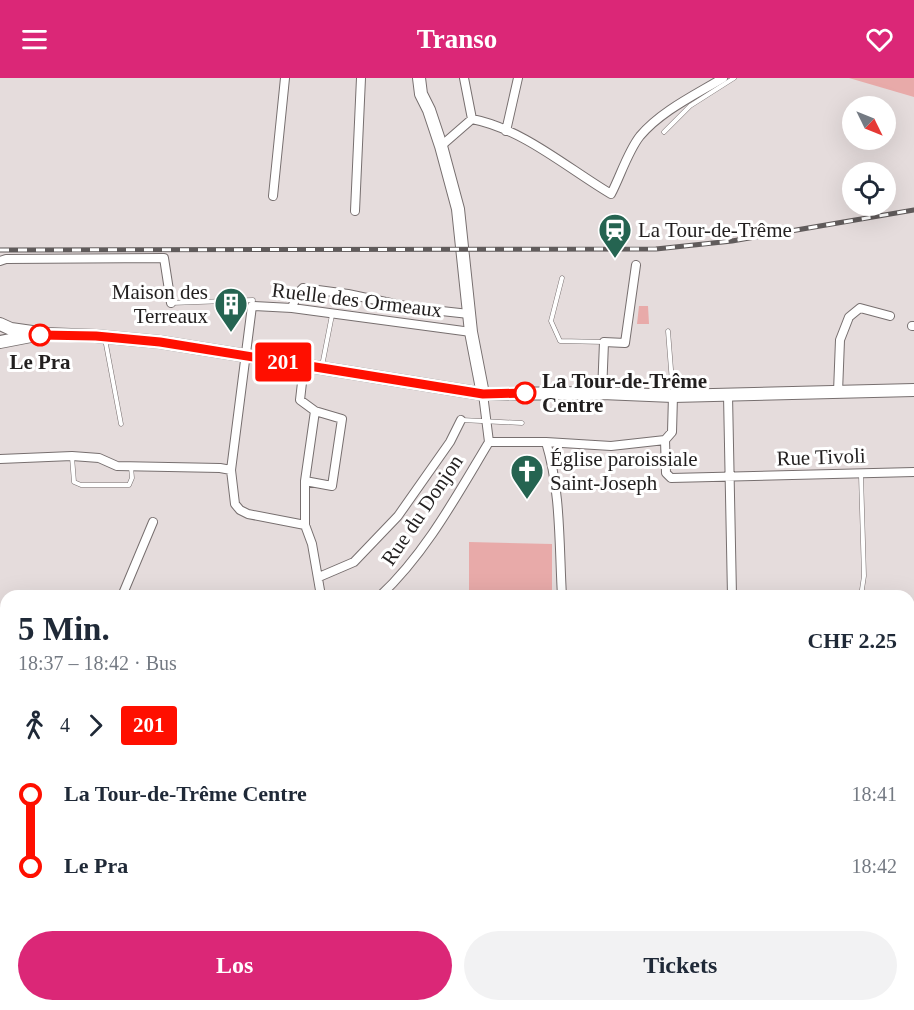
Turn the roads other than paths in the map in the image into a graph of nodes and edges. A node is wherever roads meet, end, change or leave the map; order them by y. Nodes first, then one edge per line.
1 (285, 78) edge
2 (361, 78) edge
3 (419, 78) edge
4 (464, 78) edge
5 (518, 78) edge
6 (723, 78) edge
7 (734, 78) edge
8 (472, 119) junction
9 (506, 131) junction
10 (663, 132) dead end
11 (441, 146) junction
12 (273, 196) dead end
13 (355, 211) dead end
14 (0, 261) edge
15 (636, 265) dead end
16 (562, 278) dead end
17 (171, 303) joint
18 (252, 306) junction
19 (292, 308) junction
20 (332, 314) junction
21 (469, 314) junction
22 (890, 316) dead end
23 (0, 324) edge
24 (668, 331) dead end
25 (471, 332) junction
26 (46, 333) junction
27 (105, 337) junction
28 (0, 342) edge
29 (604, 342) junction
30 (245, 356) junction
31 (304, 365) junction
32 (322, 368) junction
33 (914, 390) edge
34 (838, 392) junction
35 (602, 393) junction
36 (483, 394) junction
37 (728, 394) junction
38 (673, 396) junction
39 (315, 411) junction
40 (461, 420) joint
41 (487, 423) junction
42 (522, 423) dead end
43 (121, 424) dead end
44 (665, 440) junction
45 (489, 442) junction
46 (546, 442) junction
47 (72, 456) junction
48 (0, 459) edge
49 (131, 467) junction
50 (231, 470) junction
51 (914, 472) edge
52 (861, 474) junction
53 (729, 477) junction
54 (305, 481) junction
55 (153, 522) dead end
56 (305, 525) junction
57 (319, 577) junction
58 (125, 590) edge
59 (320, 590) edge
60 (386, 590) edge
61 (562, 590) edge
62 (732, 590) edge
63 (862, 590) edge

1 - 12 street
2 - 13 street
3 - 11 main road
4 - 8 street
5 - 9 street
6 - 9 street
7 - 10 lane
8 - 9 street
8 - 11 street
11 - 21 main road
14 - 17 street
15 - 29 street
16 - 29 lane
17 - 18 lane
18 - 19 street, Ruelle des Ormeaux
18 - 30 street, Ruelle des Ormeaux
19 - 20 street, Ruelle des Ormeaux
19 - 21 street
20 - 25 street, Ruelle des Ormeaux
20 - 32 lane
21 - 25 main road
22 - 34 street
23 - 26 main road
24 - 38 lane
25 - 36 main road
26 - 27 main road
26 - 28 main road
27 - 30 main road
27 - 43 lane
29 - 35 street
30 - 31 main road
30 - 50 street, Ruelle des Ormeaux
31 - 32 main road
31 - 39 street
32 - 36 main road
33 - 34 main road
34 - 37 main road
35 - 36 main road
35 - 38 main road
36 - 41 street
37 - 38 main road
37 - 53 street
38 - 44 street
39 - 54 street
39 - 54 street
40 - 41 lane
40 - 57 street
41 - 42 lane
41 - 45 street
44 - 46 street
44 - 53 street, Rue Tivoli
45 - 46 street
45 - 60 street, Rue du Donjon
46 - 61 street
47 - 48 street
47 - 49 street
47 - 49 lane
49 - 50 street
50 - 56 street, Ruelle des Ormeaux
51 - 52 street, Rue Tivoli
52 - 53 street, Rue Tivoli
52 - 63 lane
53 - 62 street
54 - 56 street
55 - 58 street
56 - 57 street
57 - 59 street

